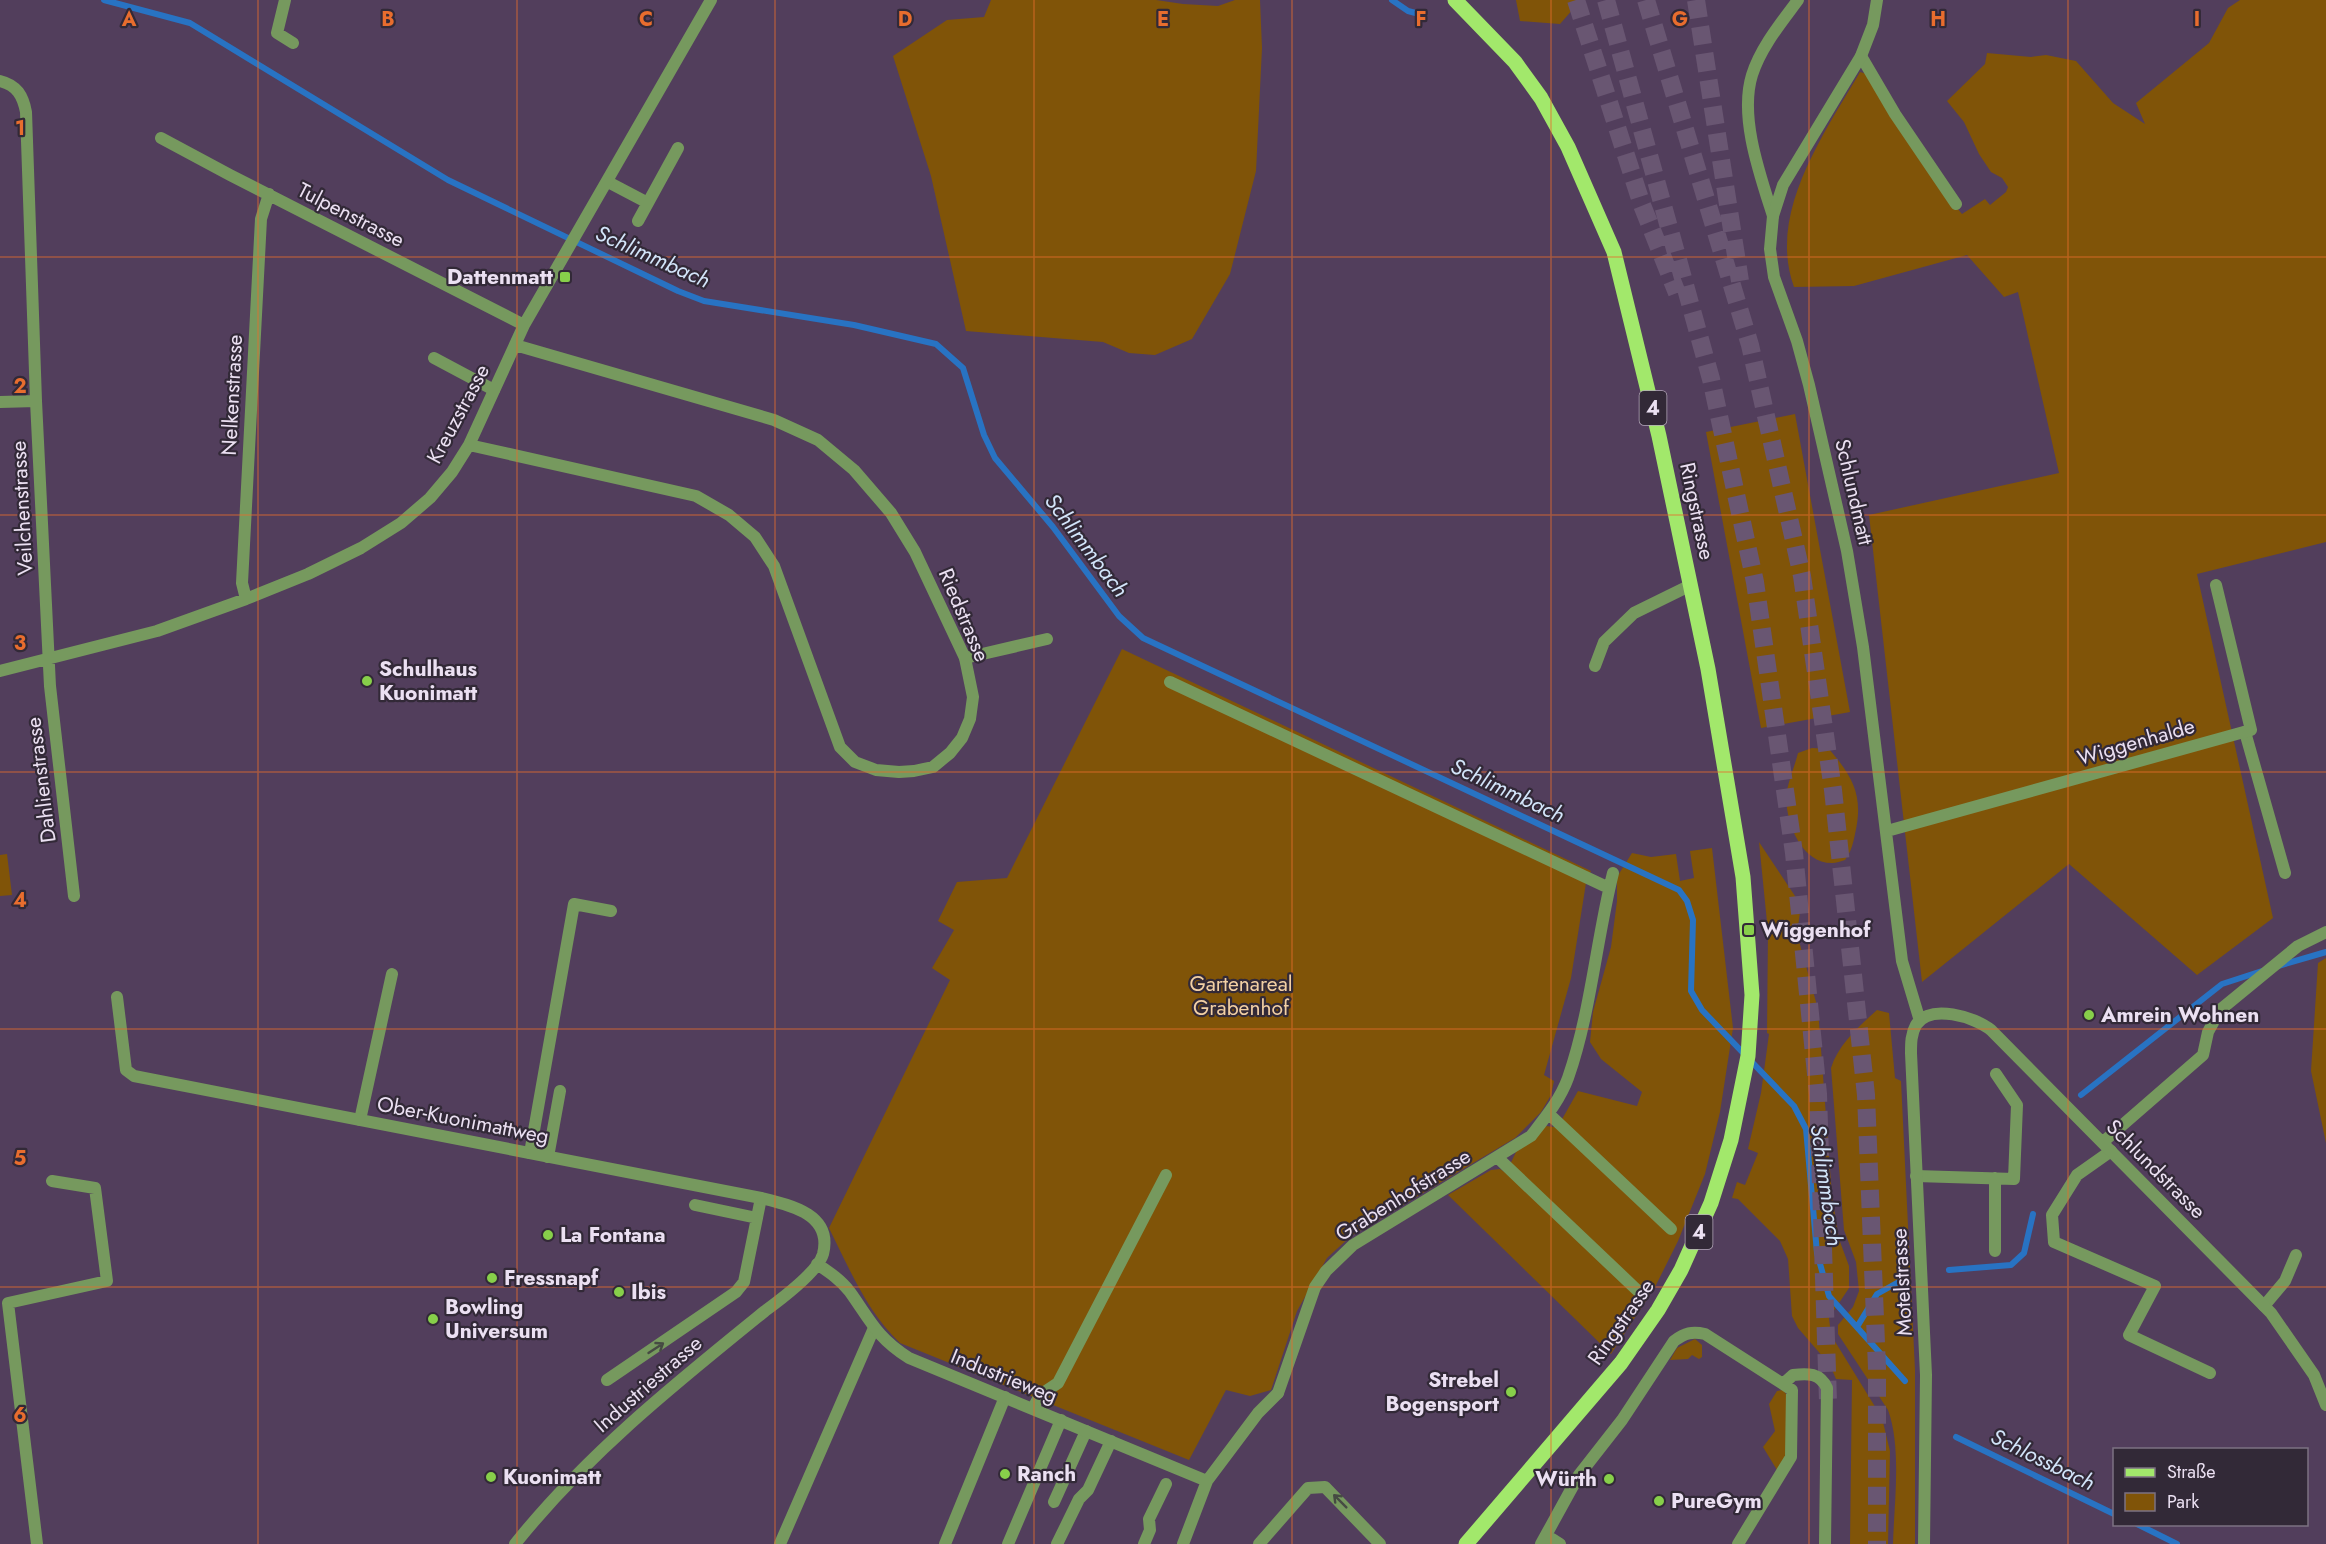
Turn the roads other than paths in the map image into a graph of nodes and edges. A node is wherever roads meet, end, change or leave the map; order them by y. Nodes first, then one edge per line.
1 (285, 0) edge
2 (711, 0) edge
3 (1798, 0) edge
4 (1877, 0) edge
5 (1456, 1) edge
6 (293, 43) dead end
7 (1861, 56) junction
8 (0, 81) edge
9 (161, 138) dead end
10 (678, 148) dead end
11 (608, 182) junction
12 (269, 194) junction
13 (648, 203) junction
14 (1956, 204) dead end
15 (1773, 216) junction
16 (638, 221) dead end
17 (524, 325) junction
18 (515, 345) junction
19 (434, 358) dead end
20 (494, 390) junction
21 (36, 401) junction
22 (0, 402) edge
23 (469, 445) junction
24 (1691, 585) junction
25 (2216, 585) dead end
26 (246, 599) junction
27 (1047, 639) dead end
28 (965, 658) junction
29 (49, 660) junction
30 (1595, 666) dead end
31 (0, 671) edge
32 (1170, 682) dead end
33 (2245, 732) junction
34 (1887, 831) junction
35 (1613, 873) dead end
36 (2285, 873) dead end
37 (1609, 888) junction
38 (74, 896) dead end
39 (610, 911) dead end
40 (2326, 932) edge
41 (392, 974) dead end
42 (117, 997) dead end
43 (1920, 1021) junction
44 (1996, 1074) dead end
45 (560, 1091) dead end
46 (1549, 1114) junction
47 (360, 1120) junction
48 (2107, 1146) junction
49 (530, 1153) junction
50 (548, 1157) junction
51 (1498, 1158) junction
52 (1166, 1175) dead end
53 (1916, 1176) junction
54 (1995, 1178) junction
55 (52, 1181) dead end
56 (761, 1198) junction
57 (695, 1205) dead end
58 (757, 1218) junction
59 (1671, 1229) dead end
60 (1995, 1251) dead end
61 (2296, 1255) dead end
62 (818, 1264) junction
63 (1638, 1291) dead end
64 (2265, 1306) junction
65 (874, 1328) junction
66 (2210, 1373) dead end
67 (607, 1380) dead end
68 (1784, 1384) junction
69 (1005, 1397) junction
70 (2326, 1405) edge
71 (1033, 1408) junction
72 (1061, 1420) junction
73 (1086, 1431) junction
74 (1111, 1442) junction
75 (1207, 1481) junction
76 (1166, 1484) dead end
77 (1054, 1502) dead end
78 (1544, 1540) edge
79 (37, 1544) edge
80 (515, 1544) edge
81 (780, 1544) edge
82 (945, 1544) edge
83 (1008, 1544) edge
84 (1057, 1544) edge
85 (1143, 1544) edge
86 (1183, 1544) edge
87 (1258, 1544) edge
88 (1380, 1544) edge
89 (1466, 1544) edge
90 (1560, 1544) edge
91 (1738, 1544) edge
92 (1825, 1544) edge
93 (1924, 1544) edge

1 - 6 street
2 - 11 street, Kreuzstrasse
3 - 15 street
4 - 7 street, Schlundmatt
5 - 24 main road, Ringstrasse / 4
7 - 14 street
7 - 15 street, Schlundmatt
8 - 21 street, Veilchenstrasse
9 - 12 street, Tulpenstrasse
10 - 13 street
11 - 13 street
11 - 17 street, Kreuzstrasse
12 - 17 street, Tulpenstrasse
12 - 26 street, Nelkenstrasse
13 - 16 street
15 - 34 street, Schlundmatt
17 - 18 street, Kreuzstrasse
18 - 20 street, Kreuzstrasse
18 - 28 street, Riedstrasse
19 - 20 street
20 - 23 street, Kreuzstrasse
21 - 22 street
21 - 29 street, Veilchenstrasse
23 - 26 street, Kreuzstrasse
23 - 28 street, Riedstrasse
24 - 30 street
24 - 89 main road, Ringstrasse / 4
25 - 33 street
26 - 29 street, Kreuzstrasse
27 - 28 street
29 - 31 street, Kreuzstrasse
29 - 38 street, Dahlienstrasse
32 - 37 street
33 - 34 street, Wiggenhalde
33 - 36 street
34 - 43 street, Schlundmatt
35 - 37 street, Grabenhofstrasse
37 - 46 street, Grabenhofstrasse
39 - 49 street
40 - 48 street
41 - 47 street
42 - 47 street, Ober-Kuonimattweg
43 - 48 street, Schlundstrasse
43 - 53 street, Motelstrasse
44 - 54 street
45 - 50 street
46 - 51 street, Grabenhofstrasse
46 - 59 street
47 - 49 street, Ober-Kuonimattweg
48 - 64 street, Schlundstrasse
48 - 66 street
49 - 50 street, Ober-Kuonimattweg
50 - 56 street, Ober-Kuonimattweg
51 - 63 street
51 - 75 street, Grabenhofstrasse
52 - 71 street
53 - 54 street
53 - 93 street, Motelstrasse
54 - 60 street
55 - 79 street
56 - 58 street
56 - 62 street, Ober-Kuonimattweg
57 - 58 street
67 -> 58 street
61 - 64 street
62 - 65 street, Industrieweg
62 - 80 street, Industriestrasse
64 - 70 street, Schlundstrasse
65 - 69 street, Industrieweg
65 - 81 street
68 - 78 street
68 - 91 street
68 - 92 street
69 - 71 street, Industrieweg
69 - 82 street
71 - 72 street, Industrieweg
72 - 73 street, Industrieweg
72 - 83 street
73 - 74 street, Industrieweg
73 - 77 street
74 - 75 street, Industrieweg
74 - 84 street
75 - 86 street, Grabenhofstrasse
76 - 85 street
78 - 90 street
88 -> 87 street

